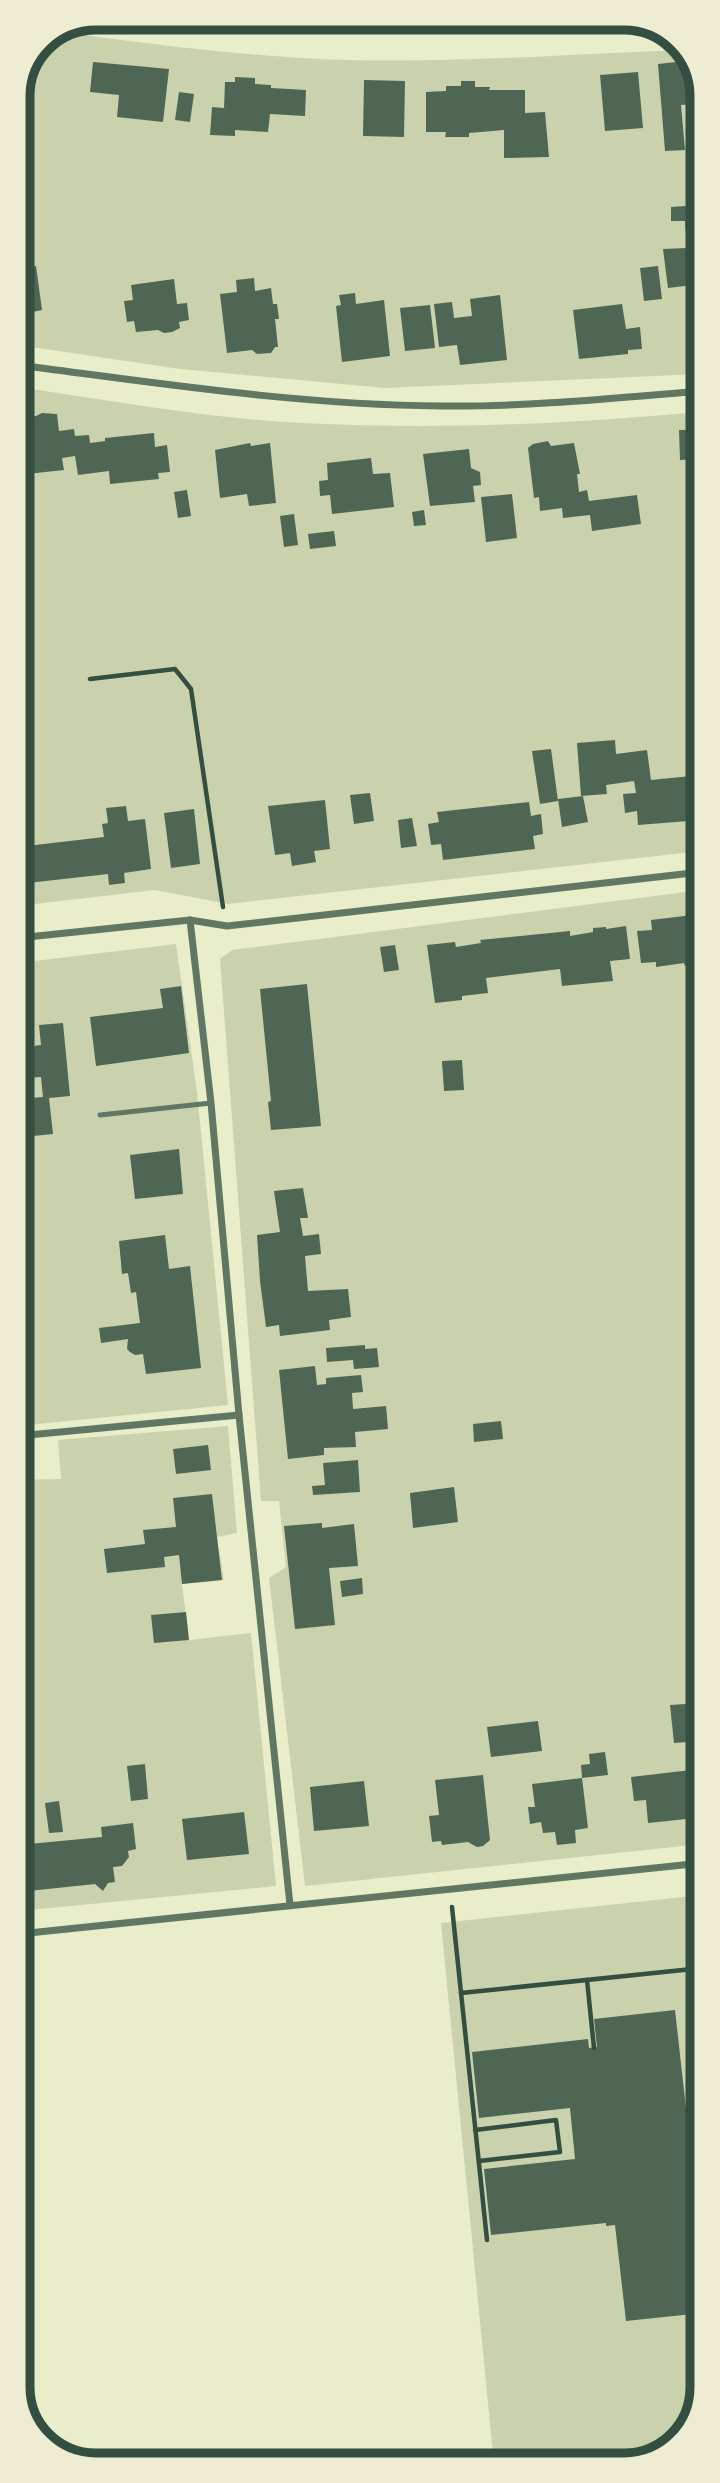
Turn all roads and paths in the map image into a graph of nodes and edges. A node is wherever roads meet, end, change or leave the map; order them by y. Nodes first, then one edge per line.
1 (30, 367) edge
2 (690, 392) edge
3 (90, 679) dead end
4 (690, 873) edge
5 (190, 920) junction
6 (227, 926) junction
7 (30, 937) edge
8 (211, 1103) junction
9 (100, 1115) dead end
10 (239, 1415) junction
11 (30, 1435) edge
12 (690, 1864) edge
13 (290, 1905) junction
14 (452, 1909) dead end
15 (30, 1933) edge
16 (690, 1969) edge
17 (587, 1980) junction
18 (461, 1993) junction
19 (594, 2048) dead end
20 (475, 2130) junction
21 (478, 2161) junction
22 (487, 2240) dead end

1 - 2 street
3 - 6 path
4 - 6 street
5 - 6 street
5 - 7 street
5 - 8 street
8 - 9 lane
8 - 10 street
10 - 11 street
10 - 13 street
12 - 13 street
13 - 15 street
14 - 18 path
16 - 17 path
17 - 18 path
17 - 19 path
18 - 20 path
20 - 21 path
20 - 21 path
21 - 22 path

